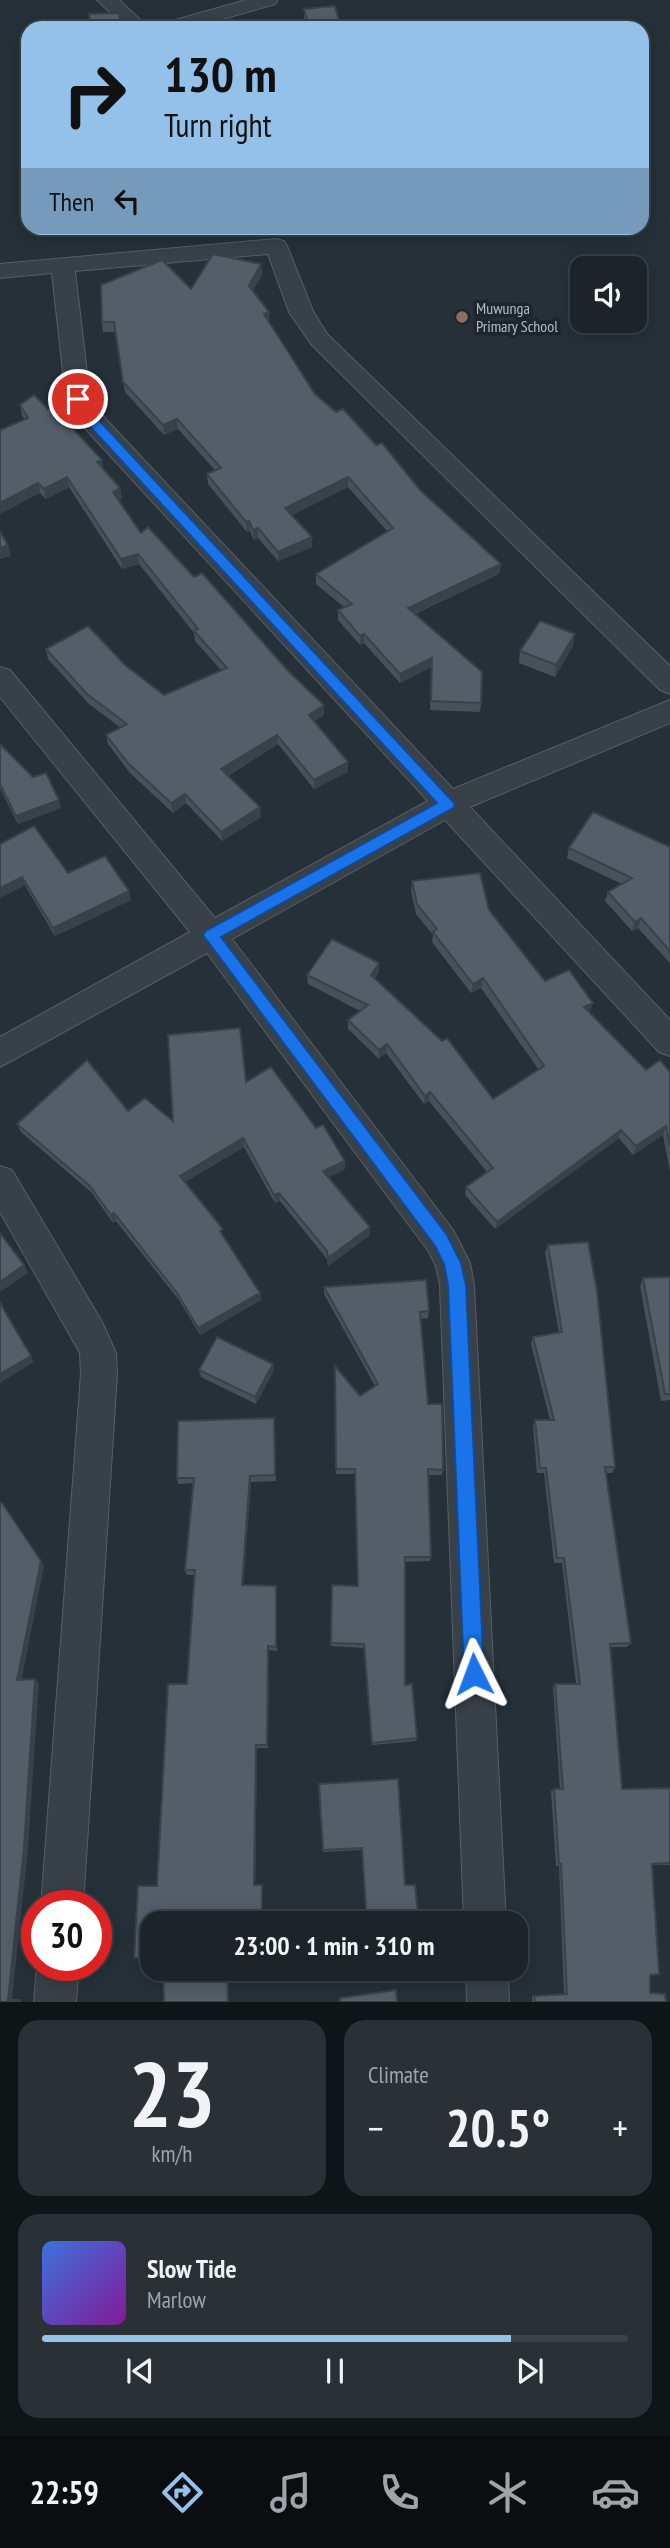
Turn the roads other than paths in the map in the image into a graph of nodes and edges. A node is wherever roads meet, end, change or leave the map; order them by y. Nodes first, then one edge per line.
1 (107, 0) edge
2 (268, 0) edge
3 (131, 21) edge
4 (193, 21) edge
5 (272, 237) edge
6 (63, 265) junction
7 (0, 271) edge
8 (0, 677) edge
9 (670, 683) edge
10 (670, 711) edge
11 (448, 804) junction
12 (211, 935) junction
13 (670, 1042) edge
14 (0, 1054) edge
15 (0, 1181) edge
16 (63, 1890) edge
17 (484, 1911) edge
18 (57, 1981) edge
19 (487, 1981) edge
20 (55, 2002) edge
21 (488, 2002) edge

1 - 3 street
2 - 4 street
5 - 6 street
5 - 9 street
6 - 7 street
6 - 11 street
8 - 12 street
10 - 11 street
11 - 12 street
11 - 13 street
12 - 14 street
12 - 17 street
15 - 16 street
18 - 20 street
19 - 21 street

